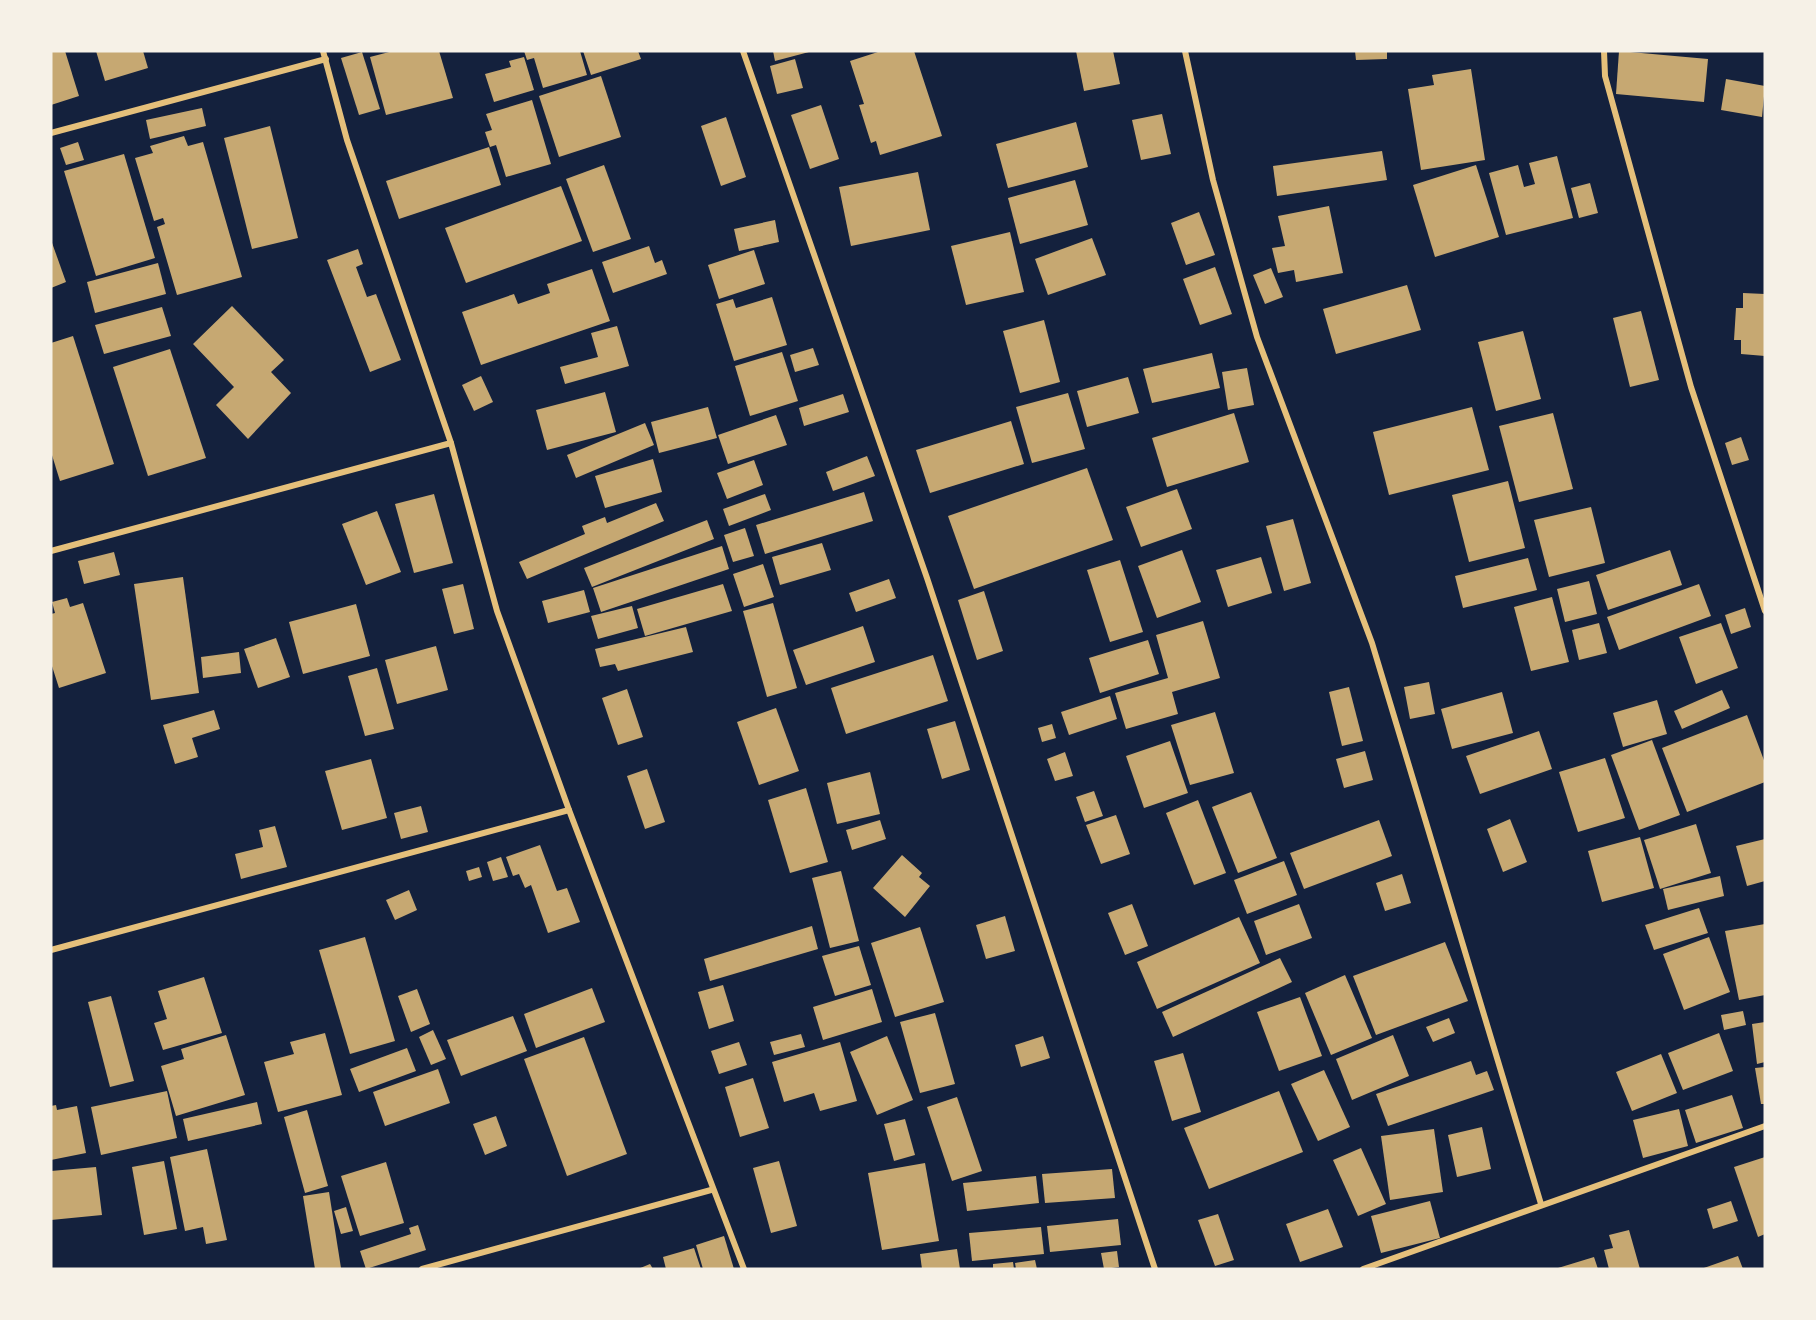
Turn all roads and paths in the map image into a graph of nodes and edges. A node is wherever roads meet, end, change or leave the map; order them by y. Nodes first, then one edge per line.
1 (323, 51) edge
2 (743, 51) edge
3 (1185, 51) edge
4 (1604, 51) edge
5 (326, 58) junction
6 (51, 133) edge
7 (451, 444) junction
8 (51, 551) edge
9 (1765, 611) edge
10 (568, 810) junction
11 (51, 950) edge
12 (1765, 1126) edge
13 (711, 1190) junction
14 (1541, 1203) junction
15 (422, 1269) edge
16 (744, 1269) edge
17 (1155, 1269) edge
18 (1363, 1269) edge

1 - 5 street
2 - 17 street
3 - 14 street
4 - 9 street
5 - 6 street
5 - 7 street
7 - 8 street
7 - 10 street
10 - 11 street
10 - 13 street
12 - 14 street
13 - 15 street
13 - 16 street
14 - 18 street

